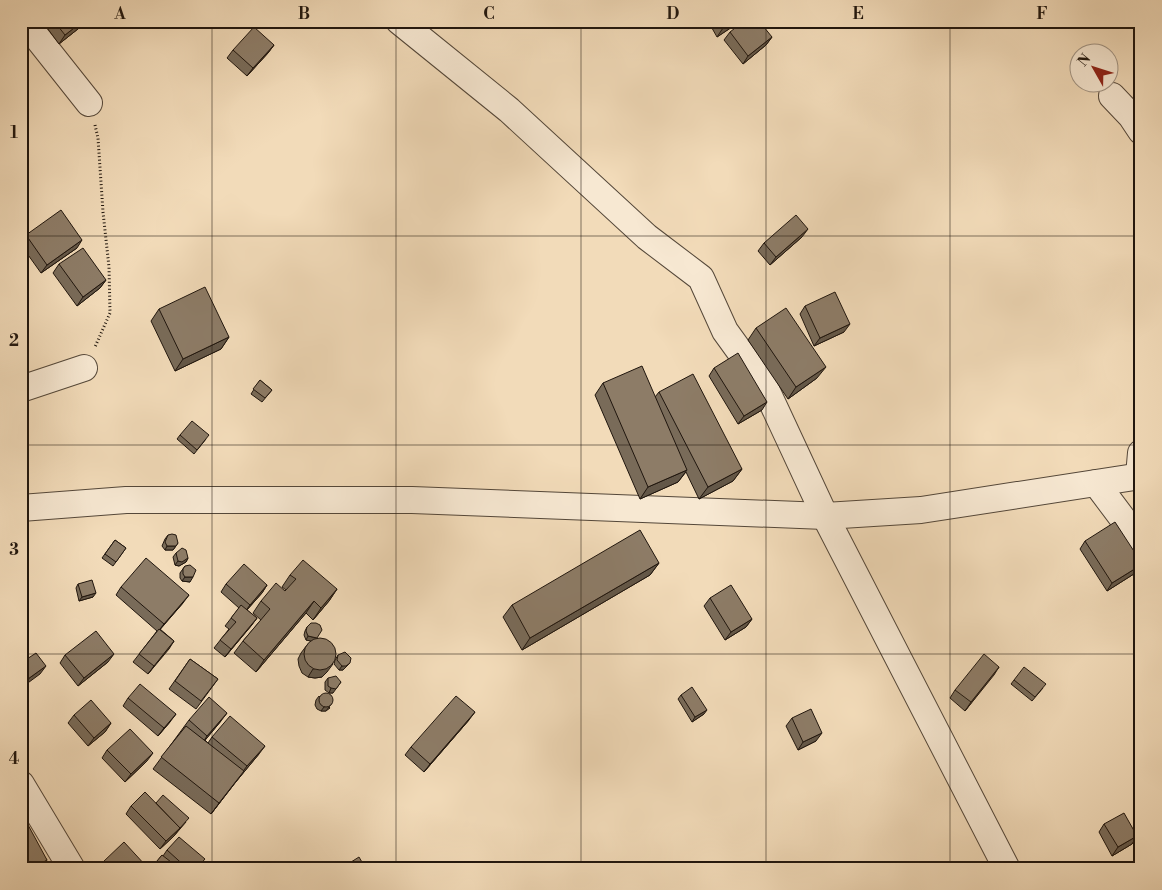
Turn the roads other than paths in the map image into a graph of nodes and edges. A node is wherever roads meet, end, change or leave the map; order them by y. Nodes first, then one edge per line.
1 (24, 21) edge
2 (399, 21) edge
3 (1112, 96) dead end
4 (89, 103) road end
5 (1141, 131) edge
6 (84, 368) road end
7 (21, 389) edge
8 (1140, 468) edge
9 (1096, 483) junction
10 (21, 508) edge
11 (825, 516) junction
12 (1141, 542) edge
13 (21, 784) edge
14 (72, 869) edge
15 (1007, 869) edge

1 - 4 street
2 - 11 street
3 - 5 street
6 - 7 street
8 - 9 street
9 - 11 street
9 - 12 street
10 - 11 street
11 - 15 street
13 - 14 street

